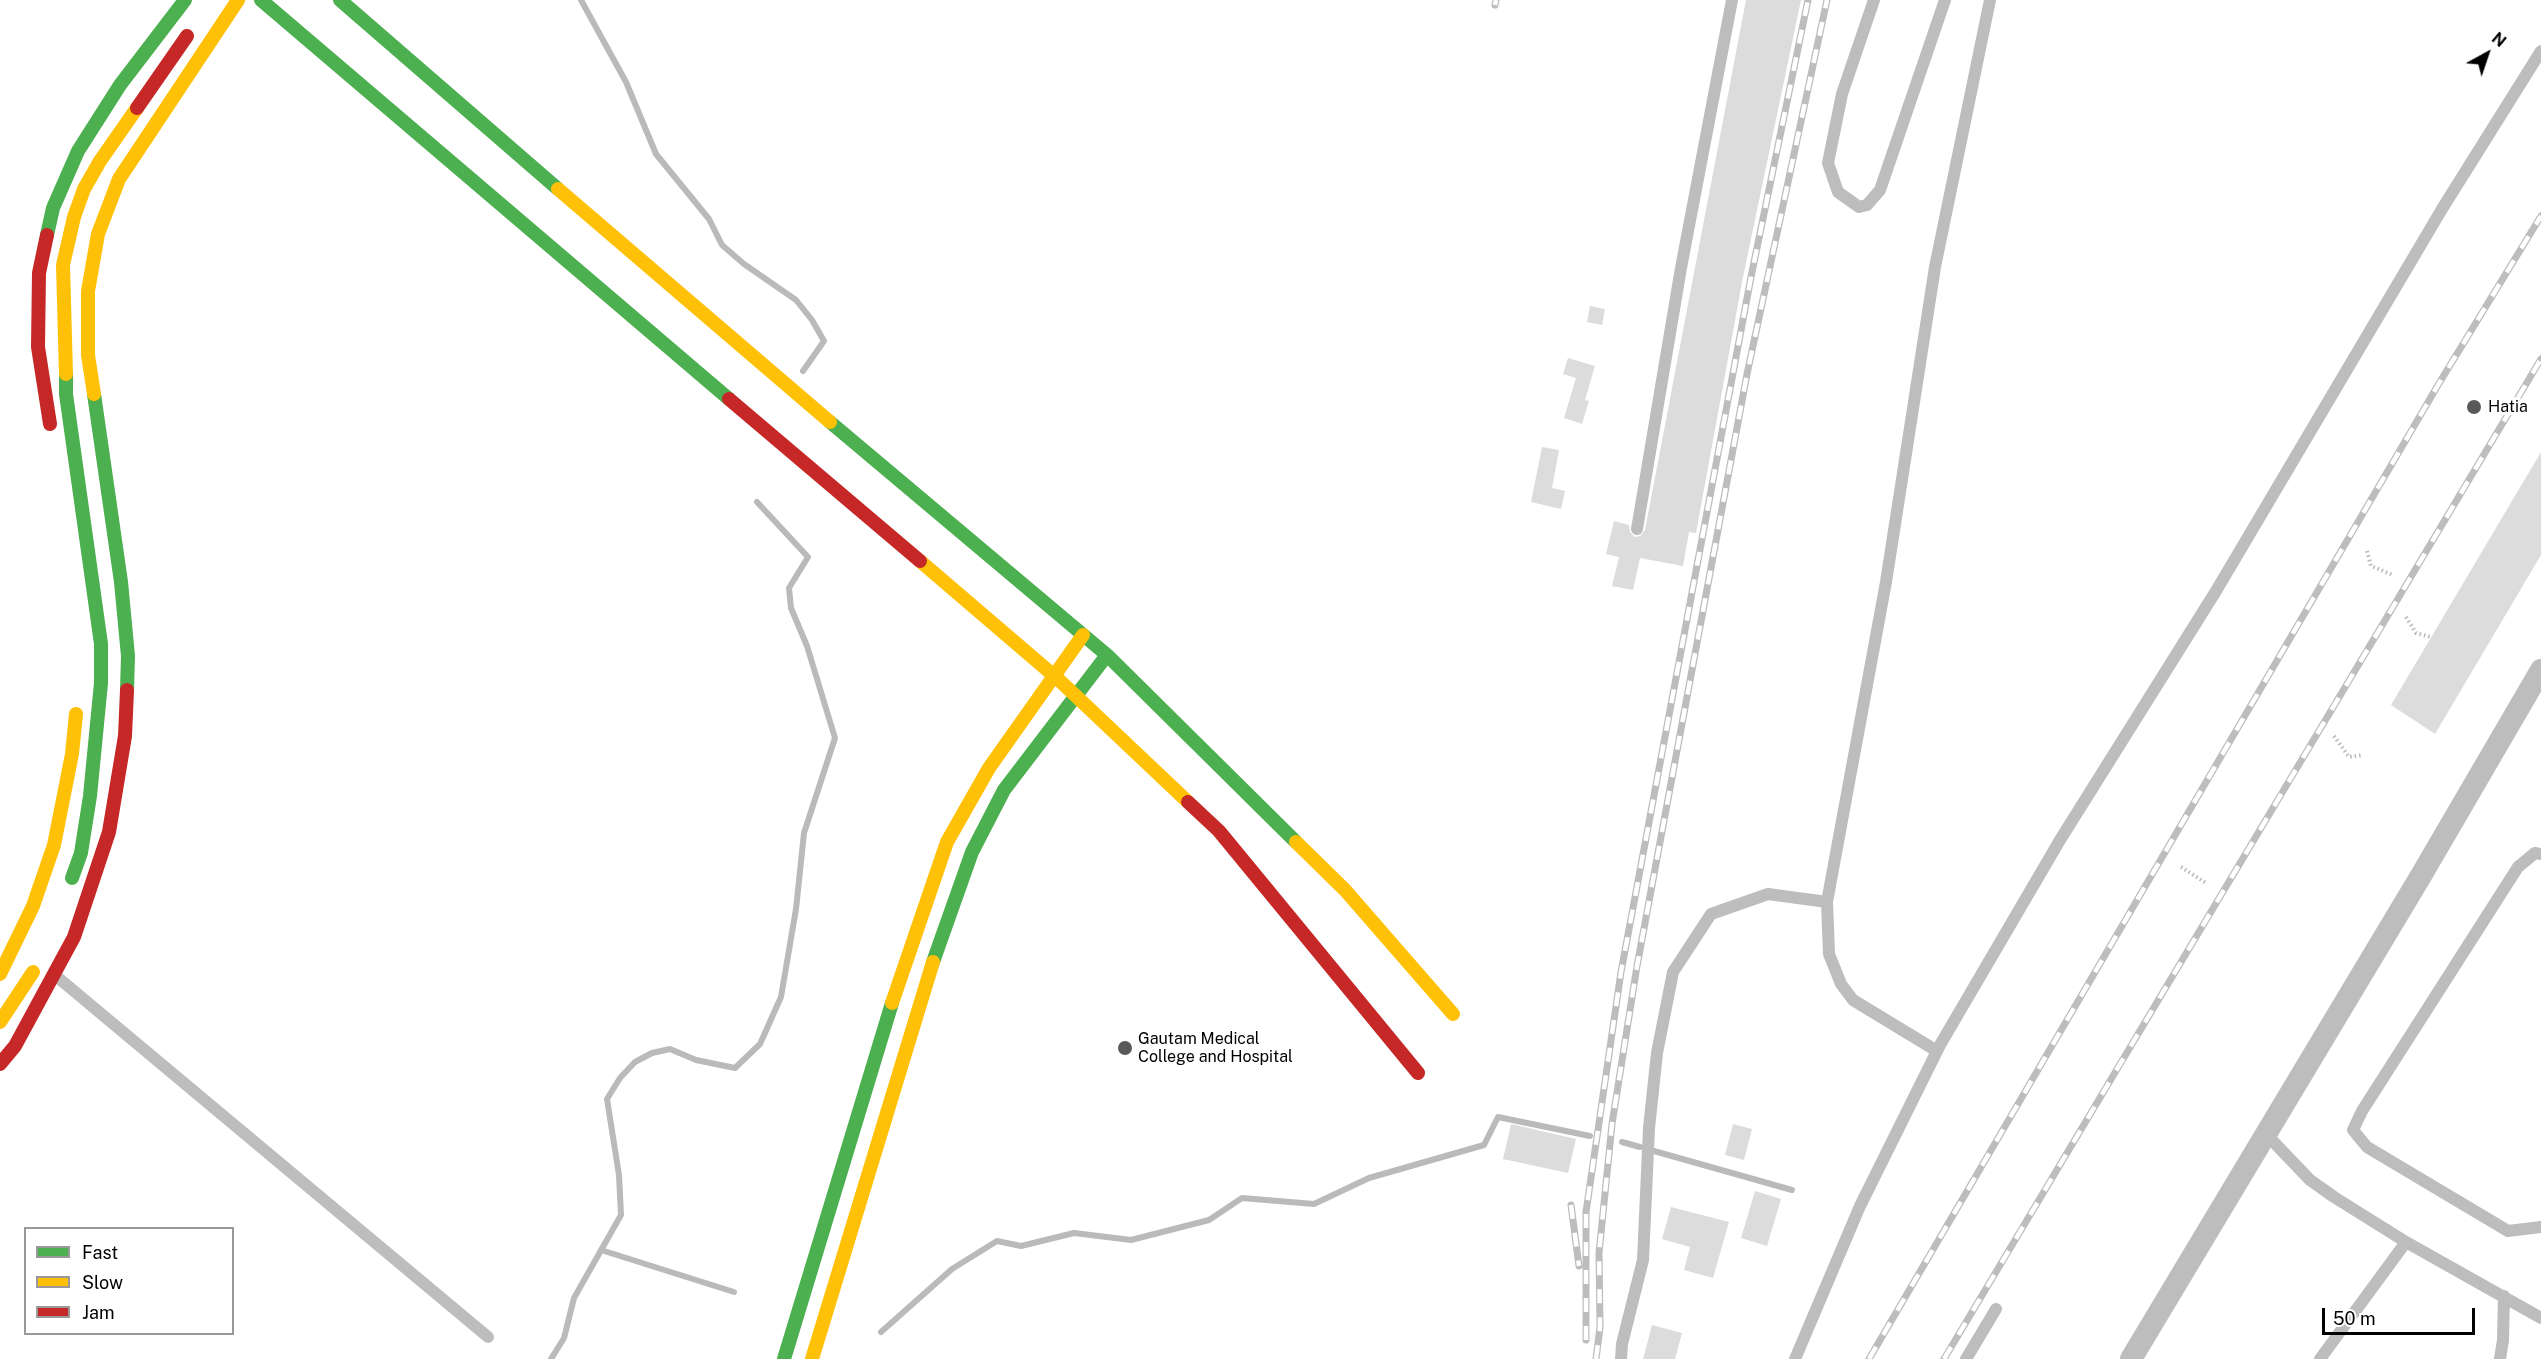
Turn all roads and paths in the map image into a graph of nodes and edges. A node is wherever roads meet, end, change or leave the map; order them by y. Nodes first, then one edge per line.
1 (185, 0) edge
2 (238, 0) edge
3 (261, 0) edge
4 (340, 0) edge
5 (1732, 0) edge
6 (1874, 0) edge
7 (1945, 0) edge
8 (1990, 0) edge
9 (192, 28) dead end
10 (2541, 51) edge
11 (52, 438) dead end
12 (1637, 529) dead end
13 (2367, 551) dead end
14 (2393, 575) dead end
15 (2406, 617) dead end
16 (1083, 635) junction
17 (2431, 637) dead end
18 (1107, 656) junction
19 (1054, 676) junction
20 (2538, 683) edge
21 (1076, 696) junction
22 (77, 702) dead end
23 (2334, 736) dead end
24 (2362, 754) dead end
25 (2541, 854) edge
26 (2181, 867) dead end
27 (2206, 883) dead end
28 (66, 896) dead end
29 (1827, 902) junction
30 (39, 963) dead end
31 (0, 974) edge
32 (54, 974) junction
33 (1453, 1014) dead end
34 (0, 1022) edge
35 (1937, 1051) junction
36 (0, 1064) edge
37 (1418, 1073) dead end
38 (2265, 1133) junction
39 (2541, 1227) edge
40 (2406, 1242) junction
41 (2504, 1296) junction
42 (1996, 1309) dead end
43 (2541, 1318) edge
44 (488, 1337) dead end
45 (784, 1359) edge
46 (812, 1359) edge
47 (1621, 1359) edge
48 (1795, 1359) edge
49 (1966, 1359) edge
50 (2131, 1359) edge
51 (2320, 1359) edge
52 (2500, 1359) edge

1 - 11 street
2 - 32 street
3 - 19 street
4 - 16 street
5 - 12 lane
6 - 7 lane
8 - 29 lane
9 - 28 street
10 - 35 lane
13 - 14 path
15 - 17 path
16 - 18 street
16 - 19 street
18 - 21 street
18 - 33 street
19 - 21 street
19 - 45 street
20 - 38 street
21 - 37 street
21 - 46 street
22 - 31 street
23 - 24 path
25 - 39 lane
26 - 27 path
29 - 35 lane
29 - 47 lane
30 - 34 street
32 - 36 street
32 - 44 lane
35 - 48 lane
38 - 40 lane
38 - 50 street
40 - 41 lane
40 - 51 lane
41 - 43 lane
41 - 52 lane
42 - 49 lane

